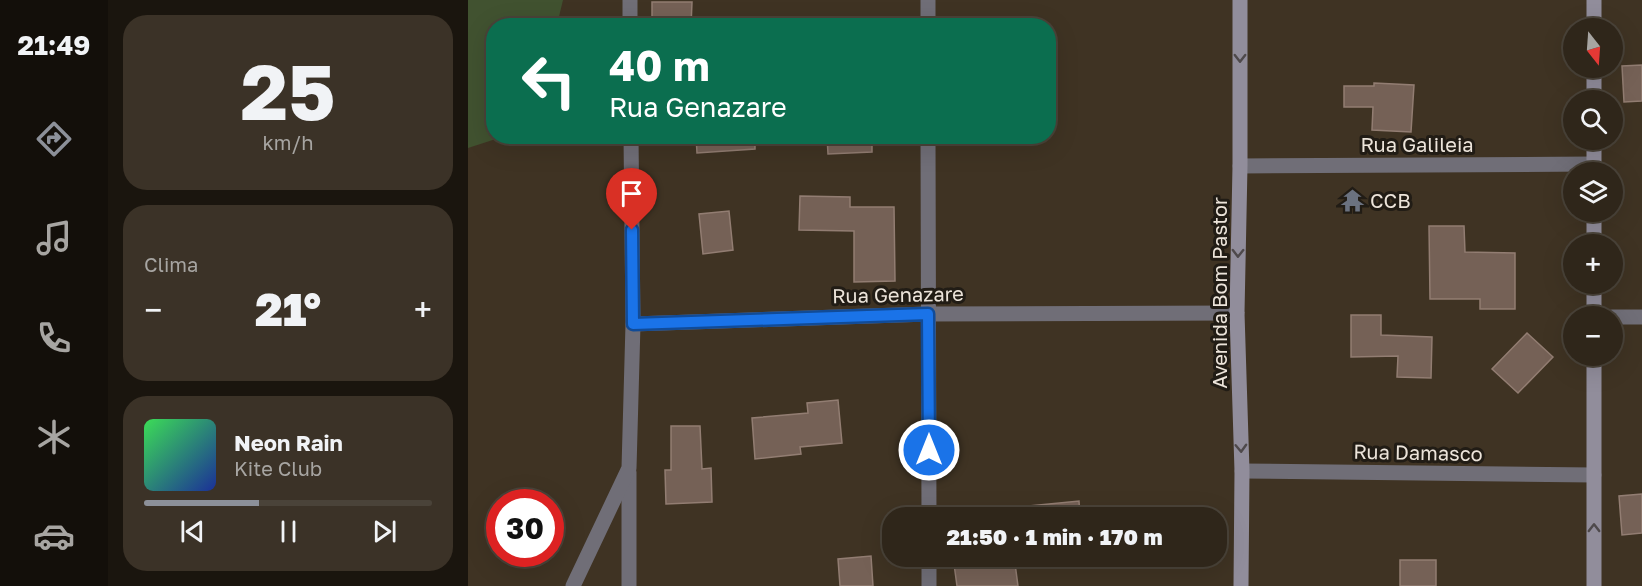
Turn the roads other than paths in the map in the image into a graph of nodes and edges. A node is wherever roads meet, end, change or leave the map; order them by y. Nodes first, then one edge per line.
1 (630, 0) edge
2 (928, 0) edge
3 (1240, 0) edge
4 (1594, 0) edge
5 (630, 18) edge
6 (928, 18) edge
7 (1594, 18) edge
8 (631, 144) edge
9 (928, 144) edge
10 (1240, 166) junction
11 (1563, 168) edge
12 (1237, 313) junction
13 (928, 314) junction
14 (1623, 316) edge
15 (1642, 317) edge
16 (633, 324) junction
17 (1594, 366) edge
18 (628, 468) junction
19 (1242, 471) junction
20 (1594, 475) junction
21 (929, 507) edge
22 (929, 567) edge
23 (573, 586) edge
24 (629, 586) edge
25 (929, 586) edge
26 (1240, 586) edge
27 (1594, 586) edge

1 - 5 street
2 - 6 street
3 -> 10 street, Avenida Bom Pastor
4 - 7 street
8 - 16 street
9 - 13 street
10 - 11 street, Rua Galileia
10 -> 12 street, Avenida Bom Pastor
12 - 13 street, Rua Genazare
12 -> 19 street, Avenida Bom Pastor
13 - 16 street, Rua Genazare
13 - 21 street
14 - 15 street
16 - 18 street
17 - 20 street
18 - 23 street
18 - 24 street
19 - 20 street, Rua Damasco
19 - 26 street, Avenida Bom Pastor
27 -> 20 street
22 - 25 street

